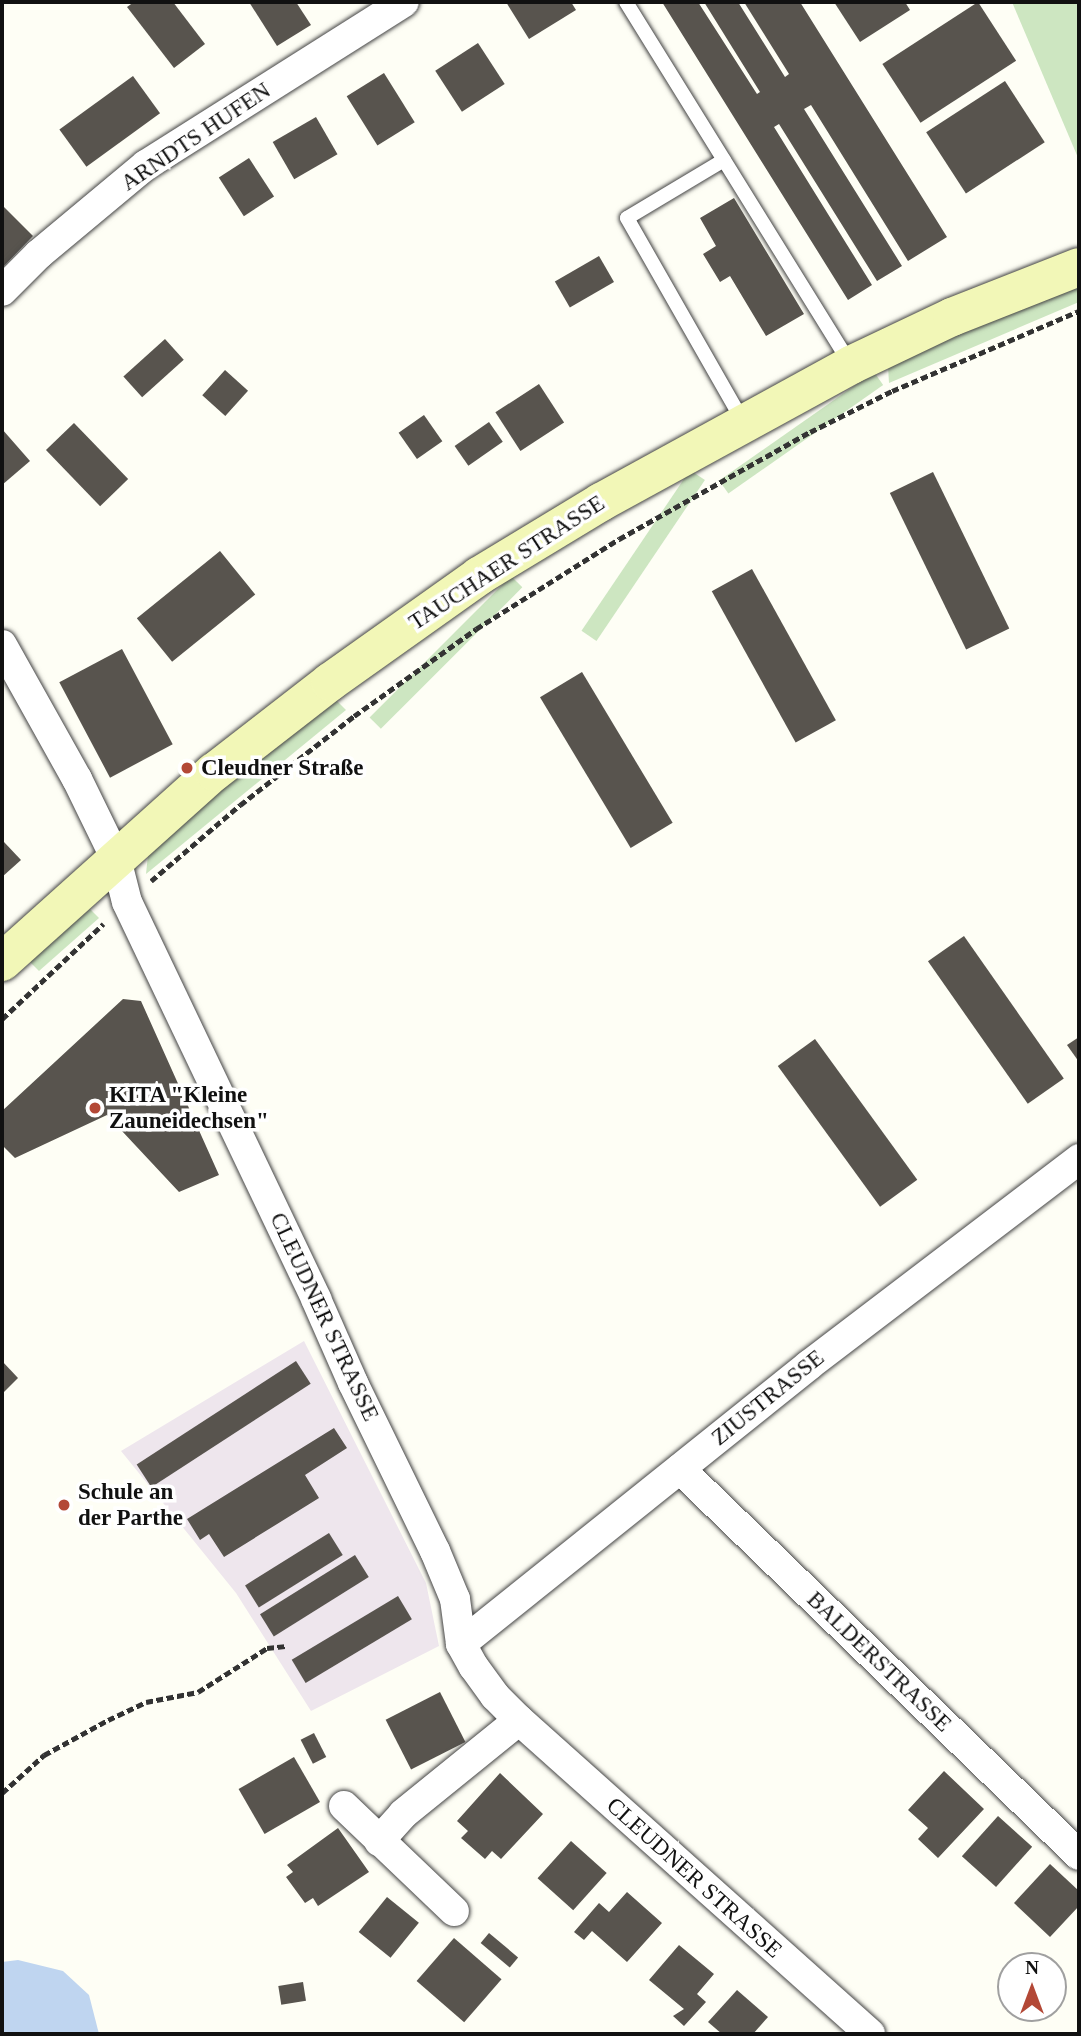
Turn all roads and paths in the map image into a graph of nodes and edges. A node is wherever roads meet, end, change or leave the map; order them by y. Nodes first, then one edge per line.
1 (404, 2) edge
2 (626, 2) edge
3 (724, 160) junction
4 (1079, 267) edge
5 (2, 291) edge
6 (1079, 311) edge
7 (851, 365) junction
8 (744, 424) junction
9 (2, 645) edge
10 (116, 859) junction
11 (127, 901) junction
12 (2, 962) edge
13 (2, 1019) edge
14 (1079, 1159) edge
15 (680, 1469) junction
16 (461, 1644) junction
17 (285, 1646) dead end
18 (519, 1720) junction
19 (2, 1793) edge
20 (344, 1806) dead end
21 (379, 1841) junction
22 (1079, 1855) edge
23 (454, 1911) dead end
24 (870, 2034) edge

1 - 5 street, ARNDTS HUFEN
2 - 3 lane
3 - 7 lane
3 - 8 lane
4 - 7 main road, TAUCHAER STRASSE
6 - 11 path
7 - 8 main road, TAUCHAER STRASSE
8 - 10 main road, TAUCHAER STRASSE
9 - 10 street, CLEUDNER STRASSE
10 - 11 street, CLEUDNER STRASSE
10 - 12 main road, TAUCHAER STRASSE
11 - 13 path
11 - 16 street, CLEUDNER STRASSE
14 - 15 street, ZIUSTRASSE
15 - 16 street, ZIUSTRASSE
15 - 22 street, BALDERSTRASSE
16 - 18 street, CLEUDNER STRASSE
17 - 19 path
18 - 21 street
18 - 24 street, CLEUDNER STRASSE
20 - 21 street
21 - 23 street

